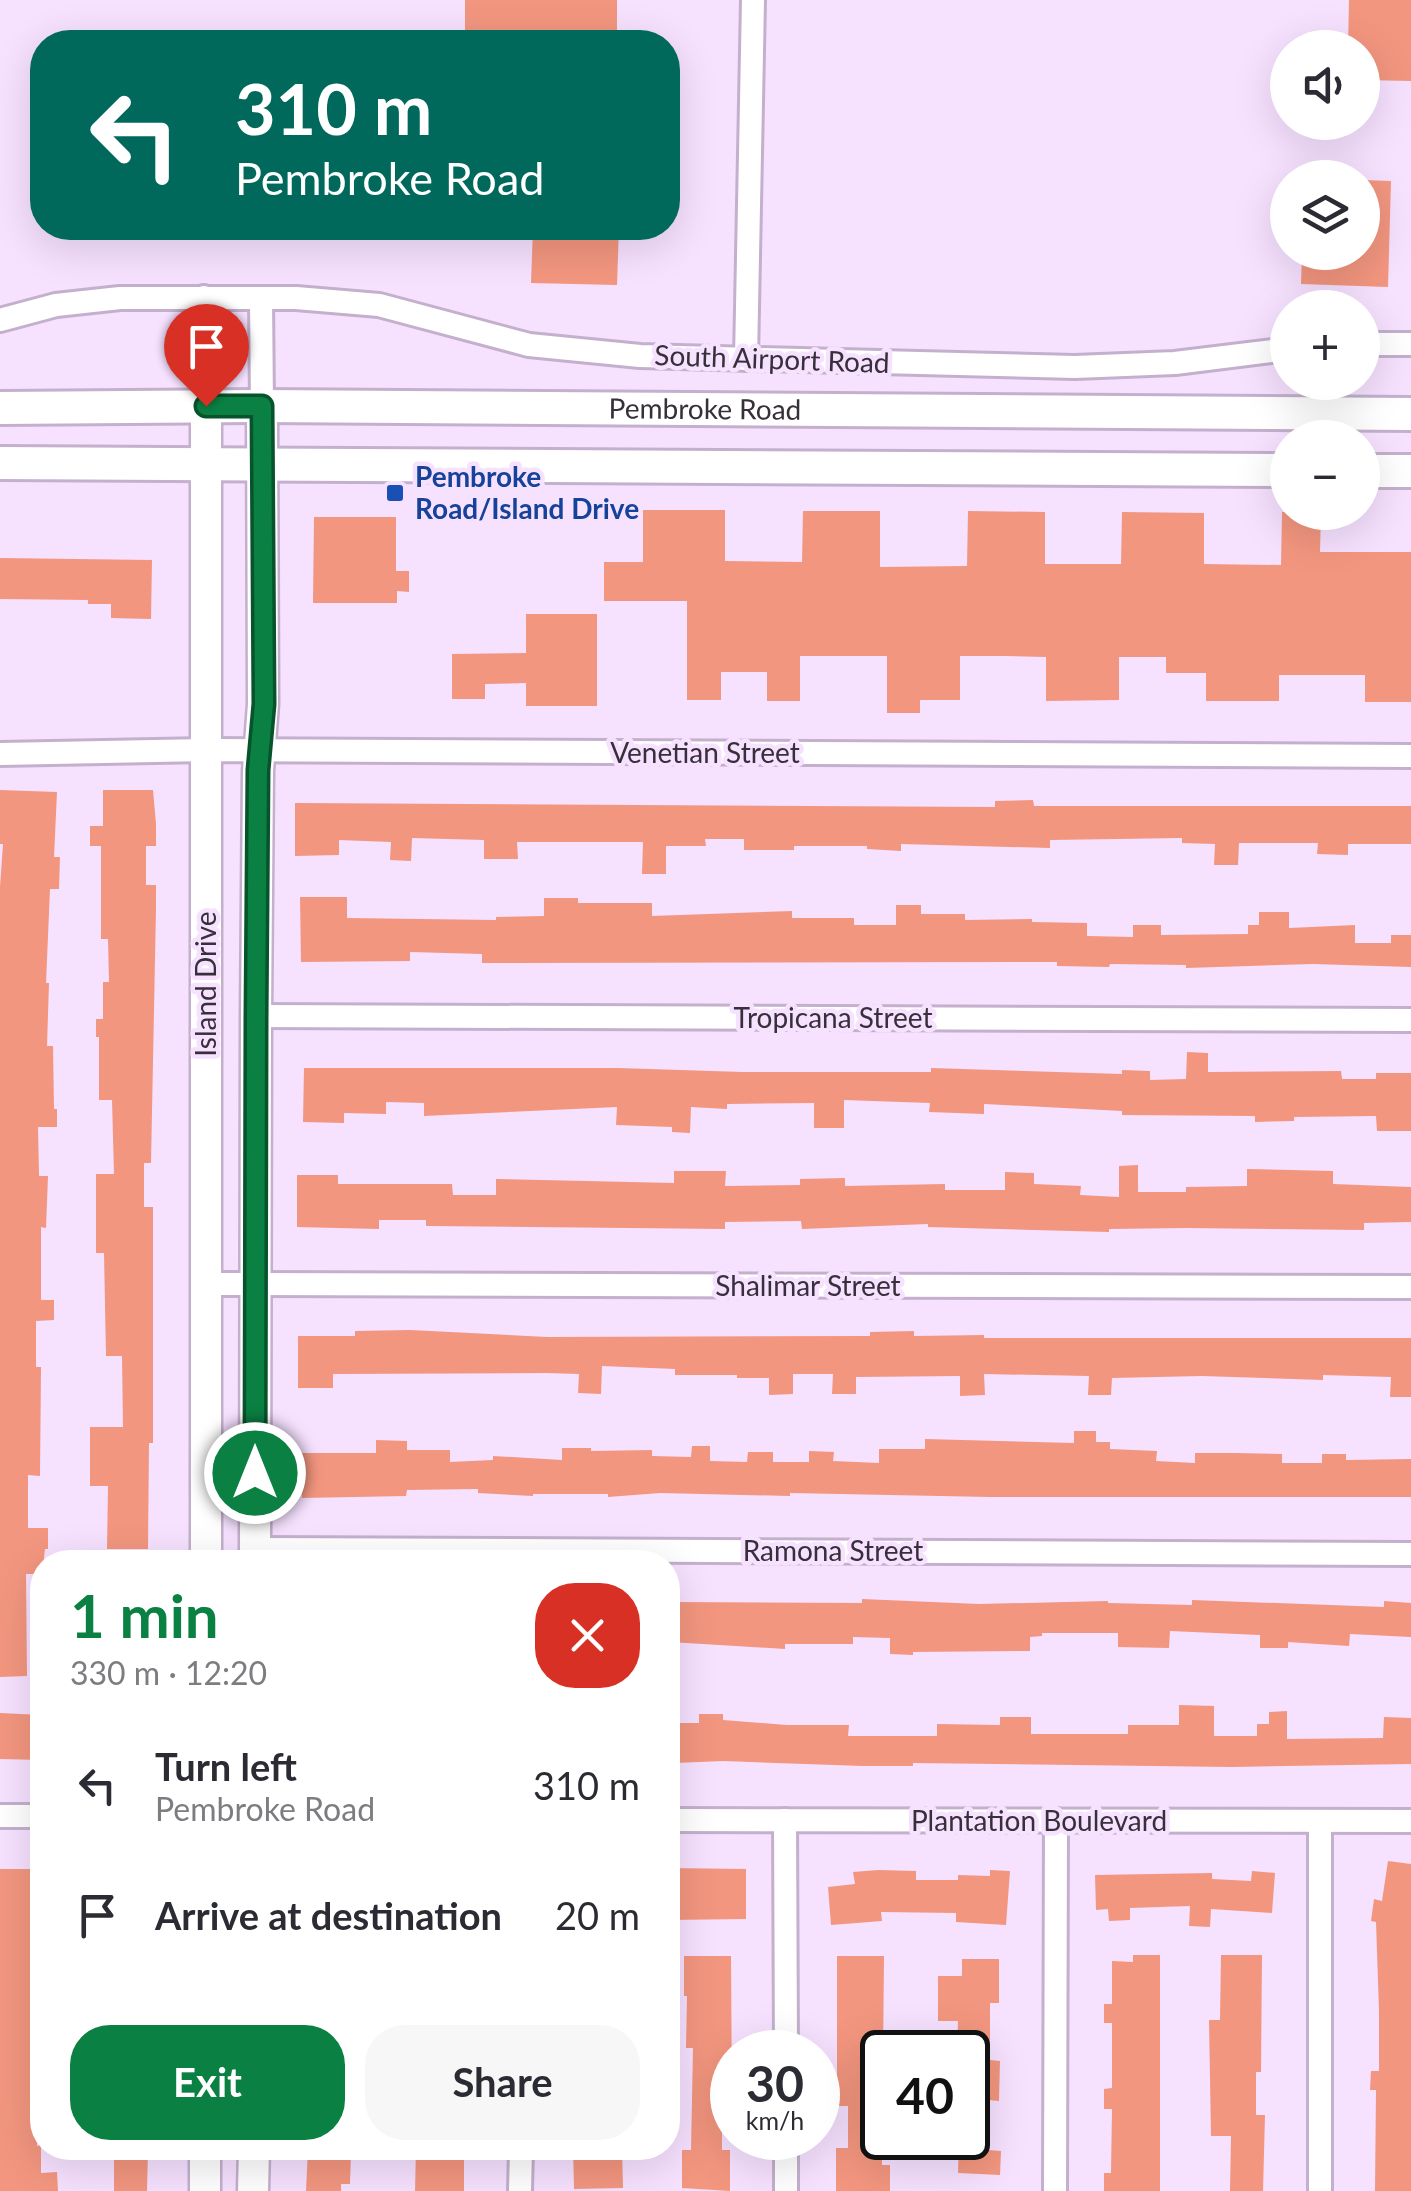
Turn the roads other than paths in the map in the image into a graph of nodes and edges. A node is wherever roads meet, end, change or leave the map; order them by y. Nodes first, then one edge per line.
1 (753, 0) edge
2 (204, 297) junction
3 (261, 298) junction
4 (0, 320) edge
5 (1380, 344) edge
6 (1411, 344) edge
7 (1270, 351) edge
8 (746, 358) junction
9 (206, 406) junction
10 (262, 406) junction
11 (0, 408) edge
12 (1411, 414) edge
13 (0, 462) edge
14 (206, 462) junction
15 (262, 462) junction
16 (1270, 470) edge
17 (1380, 470) edge
18 (1411, 471) edge
19 (206, 750) junction
20 (260, 750) junction
21 (0, 754) edge
22 (1411, 756) edge
23 (256, 1016) junction
24 (1411, 1020) edge
25 (206, 1284) junction
26 (255, 1284) junction
27 (1411, 1287) edge
28 (206, 1550) edge
29 (255, 1550) edge
30 (1411, 1554) edge
31 (680, 1555) edge
32 (0, 1816) edge
33 (30, 1816) edge
34 (680, 1820) edge
35 (786, 1820) junction
36 (1056, 1820) junction
37 (1411, 1821) edge
38 (1320, 1822) junction
39 (786, 2030) edge
40 (205, 2160) edge
41 (254, 2160) edge
42 (520, 2160) edge
43 (786, 2160) edge
44 (204, 2191) edge
45 (254, 2191) edge
46 (520, 2191) edge
47 (786, 2191) edge
48 (1055, 2191) edge
49 (1320, 2191) edge

1 - 8 street
2 - 3 street, South Airport Road
2 - 4 street, South Airport Road
2 - 9 street
3 - 8 street, South Airport Road
3 - 10 street
5 - 6 street
7 - 8 street, South Airport Road
9 - 10 main road, Pembroke Road
9 - 11 main road, Pembroke Road
9 - 14 street, Island Drive
10 - 12 main road, Pembroke Road
10 - 15 street, Island Drive
13 - 14 main road, Pembroke Road
14 - 15 main road, Pembroke Road
14 - 19 street, Island Drive
15 - 16 main road, Pembroke Road
15 - 20 street, Island Drive
17 - 18 main road
19 - 20 street, Venetian Street
19 - 21 street, Venetian Street
19 - 25 street, Island Drive
20 - 22 street, Venetian Street
20 - 23 street, Island Drive
23 - 24 street, Tropicana Street
23 - 26 street, Island Drive
25 - 26 street, Shalimar Street
25 - 28 street, Island Drive
26 - 27 street, Shalimar Street
26 - 29 street, Island Drive
30 - 31 street, Ramona Street
32 - 33 street
34 - 35 street, Plantation Boulevard
35 - 36 street, Plantation Boulevard
35 - 39 street
36 - 38 street, Plantation Boulevard
36 - 48 street
37 - 38 street, Plantation Boulevard
38 - 49 street
40 - 44 street
41 - 45 street
42 - 46 street
43 - 47 street

